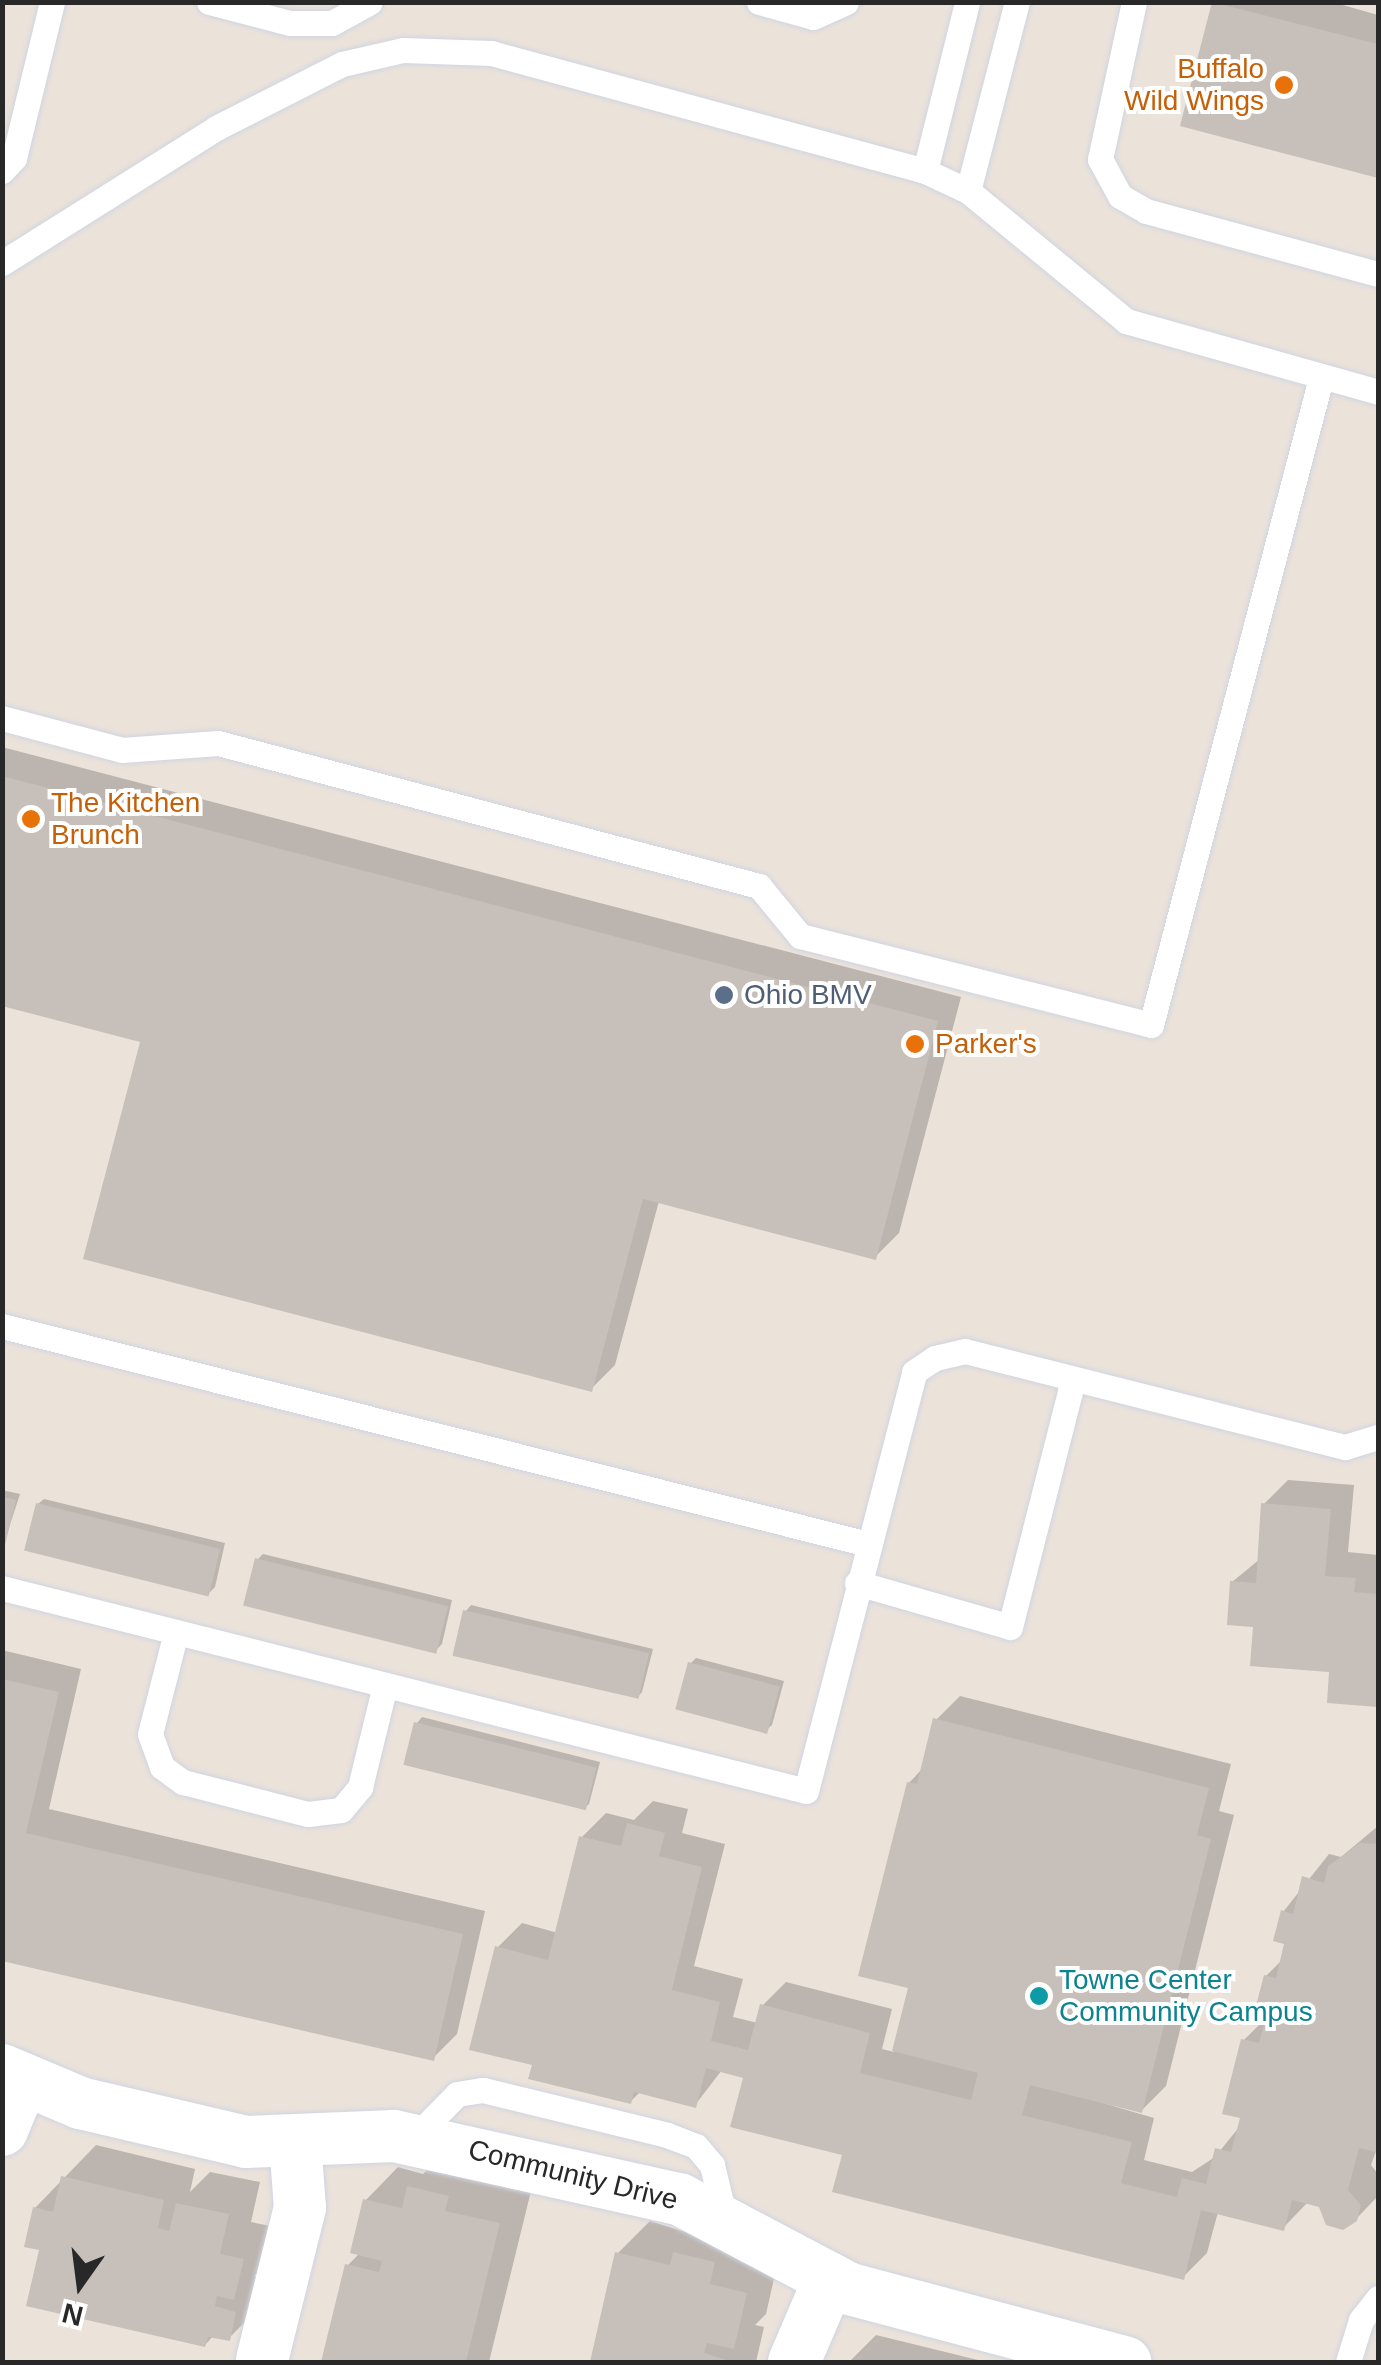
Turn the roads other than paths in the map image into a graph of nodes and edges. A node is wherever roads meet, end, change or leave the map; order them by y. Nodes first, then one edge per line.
1 (52, 2) edge
2 (209, 2) edge
3 (370, 2) edge
4 (758, 2) edge
5 (846, 2) edge
6 (967, 2) edge
7 (1018, 2) edge
8 (1134, 2) edge
9 (332, 24) junction
10 (342, 64) junction
11 (925, 170) junction
12 (2, 172) edge
13 (968, 191) junction
14 (2, 263) edge
15 (1378, 274) edge
16 (1321, 378) junction
17 (1378, 392) edge
18 (2, 718) edge
19 (2, 1326) edge
20 (1073, 1380) junction
21 (1378, 1437) edge
22 (868, 1544) junction
23 (858, 1583) junction
24 (2, 1588) edge
25 (176, 1632) junction
26 (385, 1685) junction
27 (13, 2075) edge
28 (2, 2130) edge
29 (295, 2142) junction
30 (830, 2278) junction
31 (1378, 2298) edge
32 (262, 2360) dead end
33 (794, 2362) edge
34 (1125, 2362) edge
35 (1348, 2362) edge

1 - 12 lane
2 - 9 lane
3 - 9 lane
4 - 5 lane
6 - 11 lane
7 - 13 lane
8 - 15 lane
9 - 10 lane
10 - 11 lane
10 - 14 lane
11 - 13 lane
13 - 16 lane
16 - 17 lane
16 - 18 lane
19 - 22 lane
20 - 21 lane
20 - 22 lane
20 - 23 lane
22 - 23 lane
23 - 26 lane
24 - 25 lane
25 - 26 lane
25 - 26 lane
27 - 28 street
27 - 29 street, Community Drive
29 - 30 street, Community Drive
29 - 32 street
30 - 33 street
30 - 34 street, Community Drive
31 - 35 lane

